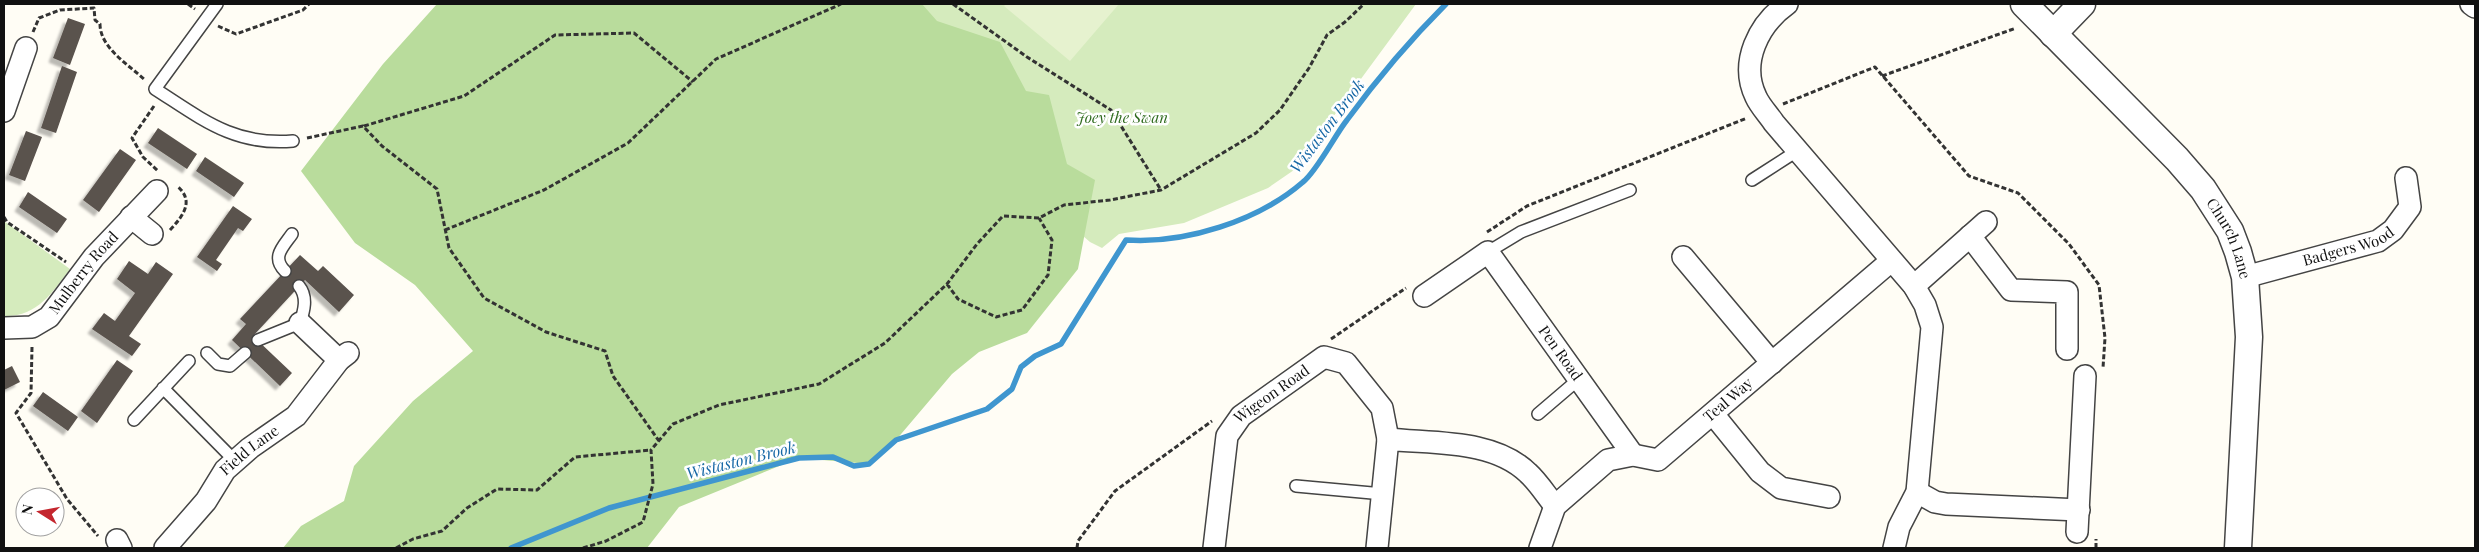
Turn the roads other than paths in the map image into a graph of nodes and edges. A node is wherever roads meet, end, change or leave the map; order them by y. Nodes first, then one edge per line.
1 (217, 4) edge
2 (1787, 4) edge
3 (2082, 4) edge
4 (2471, 4) edge
5 (2475, 7) edge
6 (2039, 19) edge
7 (26, 48) road end
8 (4, 111) edge
9 (293, 142) road end
10 (1797, 151) junction
11 (2406, 178) dead end
12 (1752, 180) dead end
13 (1630, 190) dead end
14 (156, 191) dead end
15 (131, 217) junction
16 (1986, 222) dead end
17 (152, 234) dead end
18 (292, 234) dead end
19 (1970, 236) junction
20 (1488, 252) junction
21 (1683, 257) dead end
22 (1891, 262) junction
23 (285, 271) dead end
24 (2245, 277) junction
25 (299, 286) dead end
26 (1914, 286) junction
27 (1424, 296) dead end
28 (300, 323) junction
29 (4, 328) edge
30 (258, 340) dead end
31 (2067, 349) dead end
32 (245, 353) dead end
33 (207, 354) dead end
34 (189, 361) dead end
35 (1772, 363) junction
36 (2085, 376) dead end
37 (1578, 379) junction
38 (163, 388) junction
39 (1538, 414) dead end
40 (1713, 414) junction
41 (134, 420) dead end
42 (1388, 439) junction
43 (1633, 455) junction
44 (235, 460) junction
45 (1296, 486) dead end
46 (1917, 492) junction
47 (1382, 494) junction
48 (1829, 496) dead end
49 (1555, 506) junction
50 (2079, 510) junction
51 (2077, 532) dead end
52 (165, 548) edge
53 (1214, 548) edge
54 (1377, 548) edge
55 (1540, 548) edge
56 (1894, 548) edge
57 (2238, 548) edge

1 - 9 lane
2 - 10 street
3 - 6 street
4 - 5 street
6 - 24 street, Church Lane
7 - 8 street
10 - 12 lane
10 - 22 street
11 - 24 street, Badgers Wood
13 - 20 lane
14 - 15 street, Mulberry Road
15 - 17 street
15 - 29 street, Mulberry Road
16 - 19 street
18 - 23 lane
19 - 26 street
19 - 31 street
20 - 27 street
20 - 37 street, Pen Road
21 - 35 street
22 - 26 street
22 - 35 street, Teal Way
24 - 57 street, Church Lane
25 - 28 lane
26 - 46 street
28 - 30 lane
28 - 44 street, Field Lane
32 - 33 lane
34 - 38 lane
35 - 40 street, Teal Way
36 - 50 street
37 - 39 lane
37 - 43 street, Pen Road
38 - 41 lane
38 - 44 lane
40 - 43 street, Teal Way
40 - 48 street
42 - 47 street
42 - 49 street
42 - 53 street, Wigeon Road
43 - 49 street, Teal Way
44 - 52 street, Field Lane
45 - 47 lane
46 - 50 street
46 - 56 street
47 - 54 street
49 - 55 street
50 - 51 street

